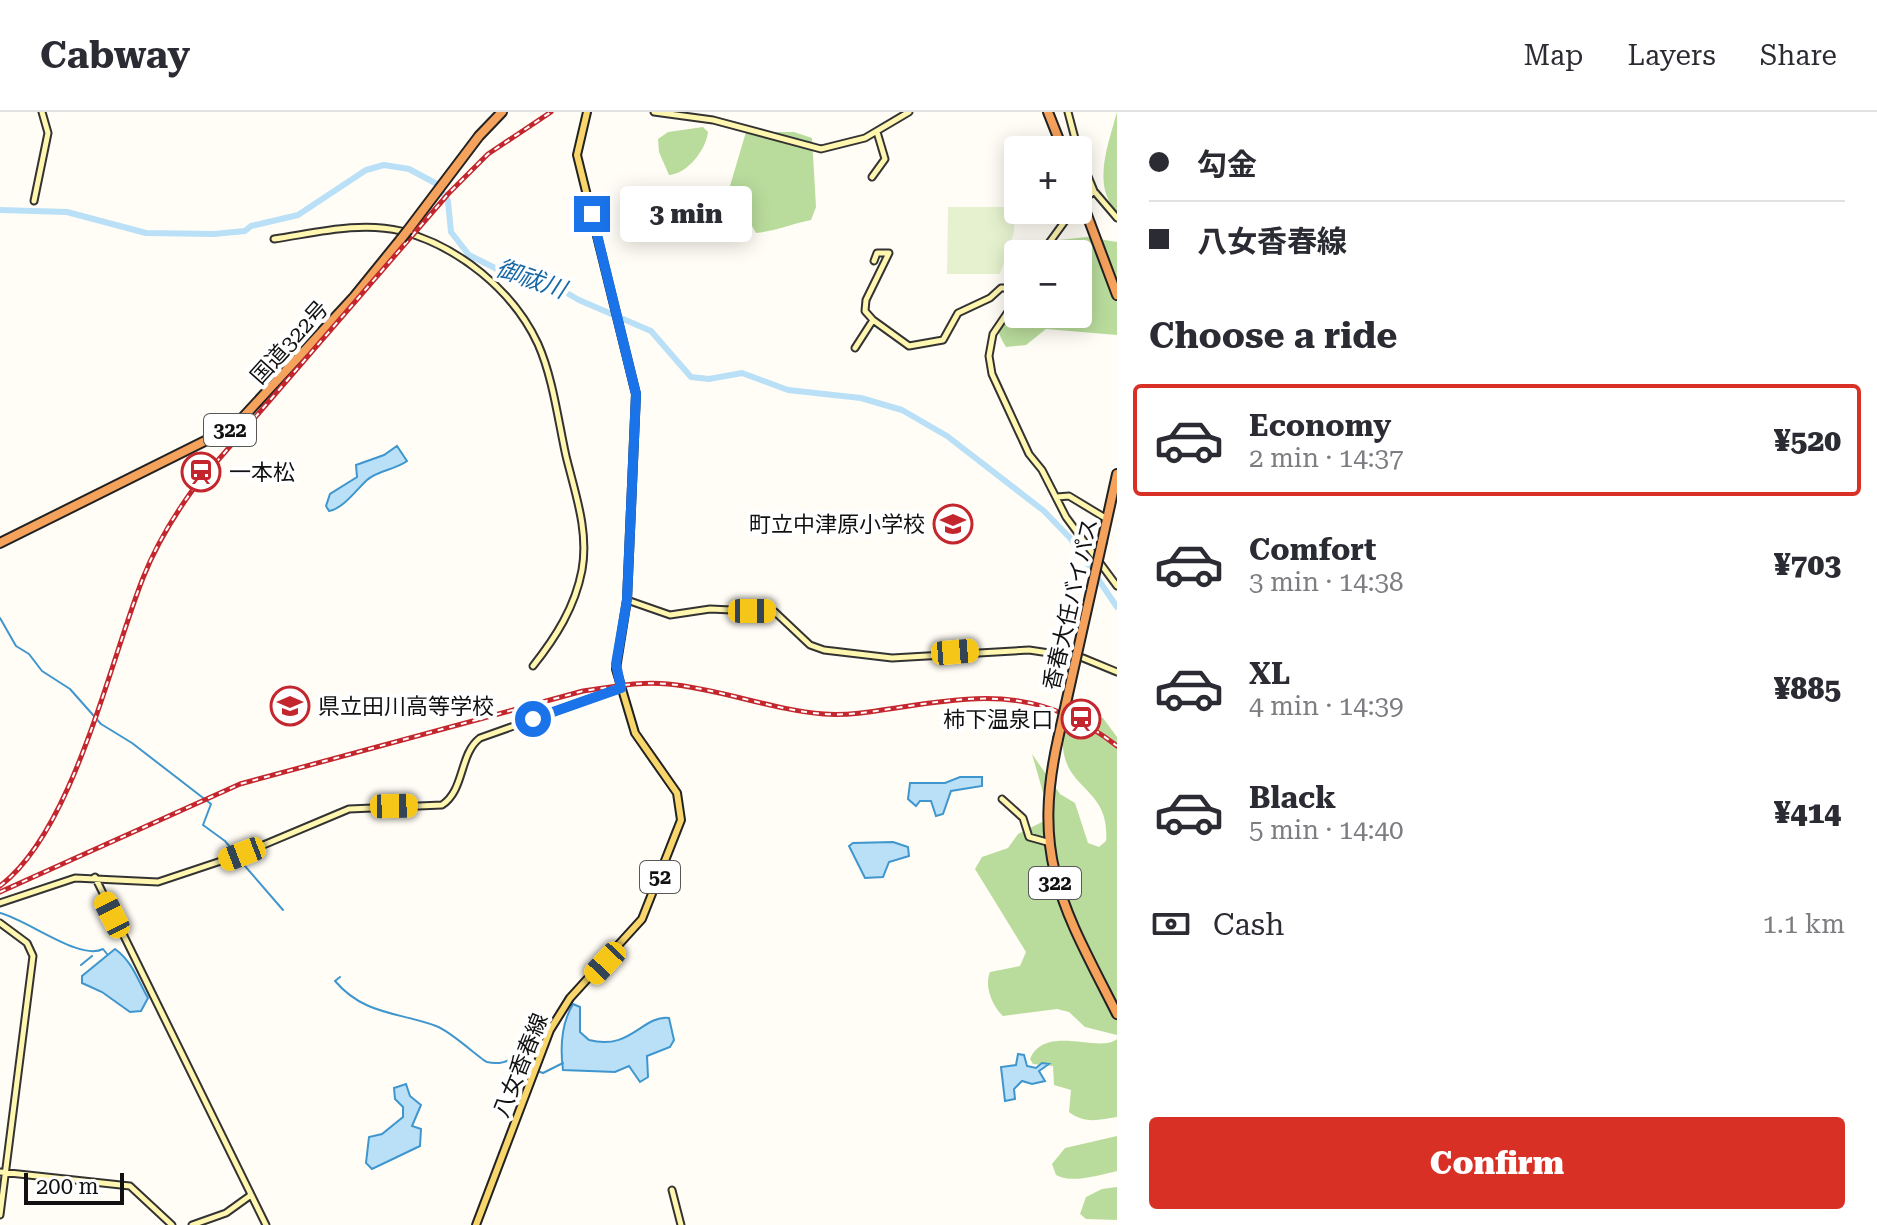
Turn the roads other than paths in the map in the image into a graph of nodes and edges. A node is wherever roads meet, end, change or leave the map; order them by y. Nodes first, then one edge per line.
1 (42, 112) edge
2 (502, 112) edge
3 (587, 112) edge
4 (654, 112) edge
5 (909, 112) edge
6 (1048, 112) edge
7 (1068, 112) edge
8 (877, 132) junction
9 (1057, 136) edge
10 (1074, 136) edge
11 (872, 177) dead end
12 (1092, 186) edge
13 (1094, 191) junction
14 (1092, 193) edge
15 (34, 201) dead end
16 (1117, 218) edge
17 (1088, 224) edge
18 (274, 239) dead end
19 (874, 261) dead end
20 (1004, 288) edge
21 (1117, 295) edge
22 (1004, 318) edge
23 (873, 320) junction
24 (855, 348) dead end
25 (1117, 474) edge
26 (1057, 497) junction
27 (1107, 519) junction
28 (0, 543) edge
29 (1117, 586) edge
30 (627, 600) junction
31 (533, 666) dead end
32 (1117, 672) edge
33 (621, 688) junction
34 (1002, 799) dead end
35 (1047, 842) junction
36 (95, 877) junction
37 (0, 903) edge
38 (0, 923) edge
39 (1117, 1014) edge
40 (4, 1172) edge
41 (672, 1190) dead end
42 (251, 1195) junction
43 (0, 1215) edge
44 (172, 1225) edge
45 (192, 1225) edge
46 (266, 1225) edge
47 (476, 1225) edge
48 (681, 1225) edge

1 - 15 street
2 - 28 highway, 国道322号 / 322, bridge
3 - 30 main road, 八女香春線 / 52
4 - 8 street
5 - 8 street
6 - 9 highway
7 - 10 street
8 - 11 street
12 - 13 street
13 - 14 street
13 - 16 street
17 - 21 highway
18 - 31 street
19 - 23 street
20 - 23 street
22 - 26 street
23 - 24 street
25 - 27 highway, 香春大任バイパス / 322
26 - 27 street
26 - 29 street
27 - 35 highway, 香春大任バイパス / 322, bridge
30 - 32 street
30 - 33 main road, 八女香春線 / 52
33 - 36 street
33 - 47 main road, 八女香春線 / 52
34 - 35 street
35 - 39 highway, 香春大任バイパス / 322
36 - 37 street
36 - 42 street
38 - 40 street
40 - 43 street
40 - 44 street
41 - 48 street
42 - 45 street
42 - 46 street

